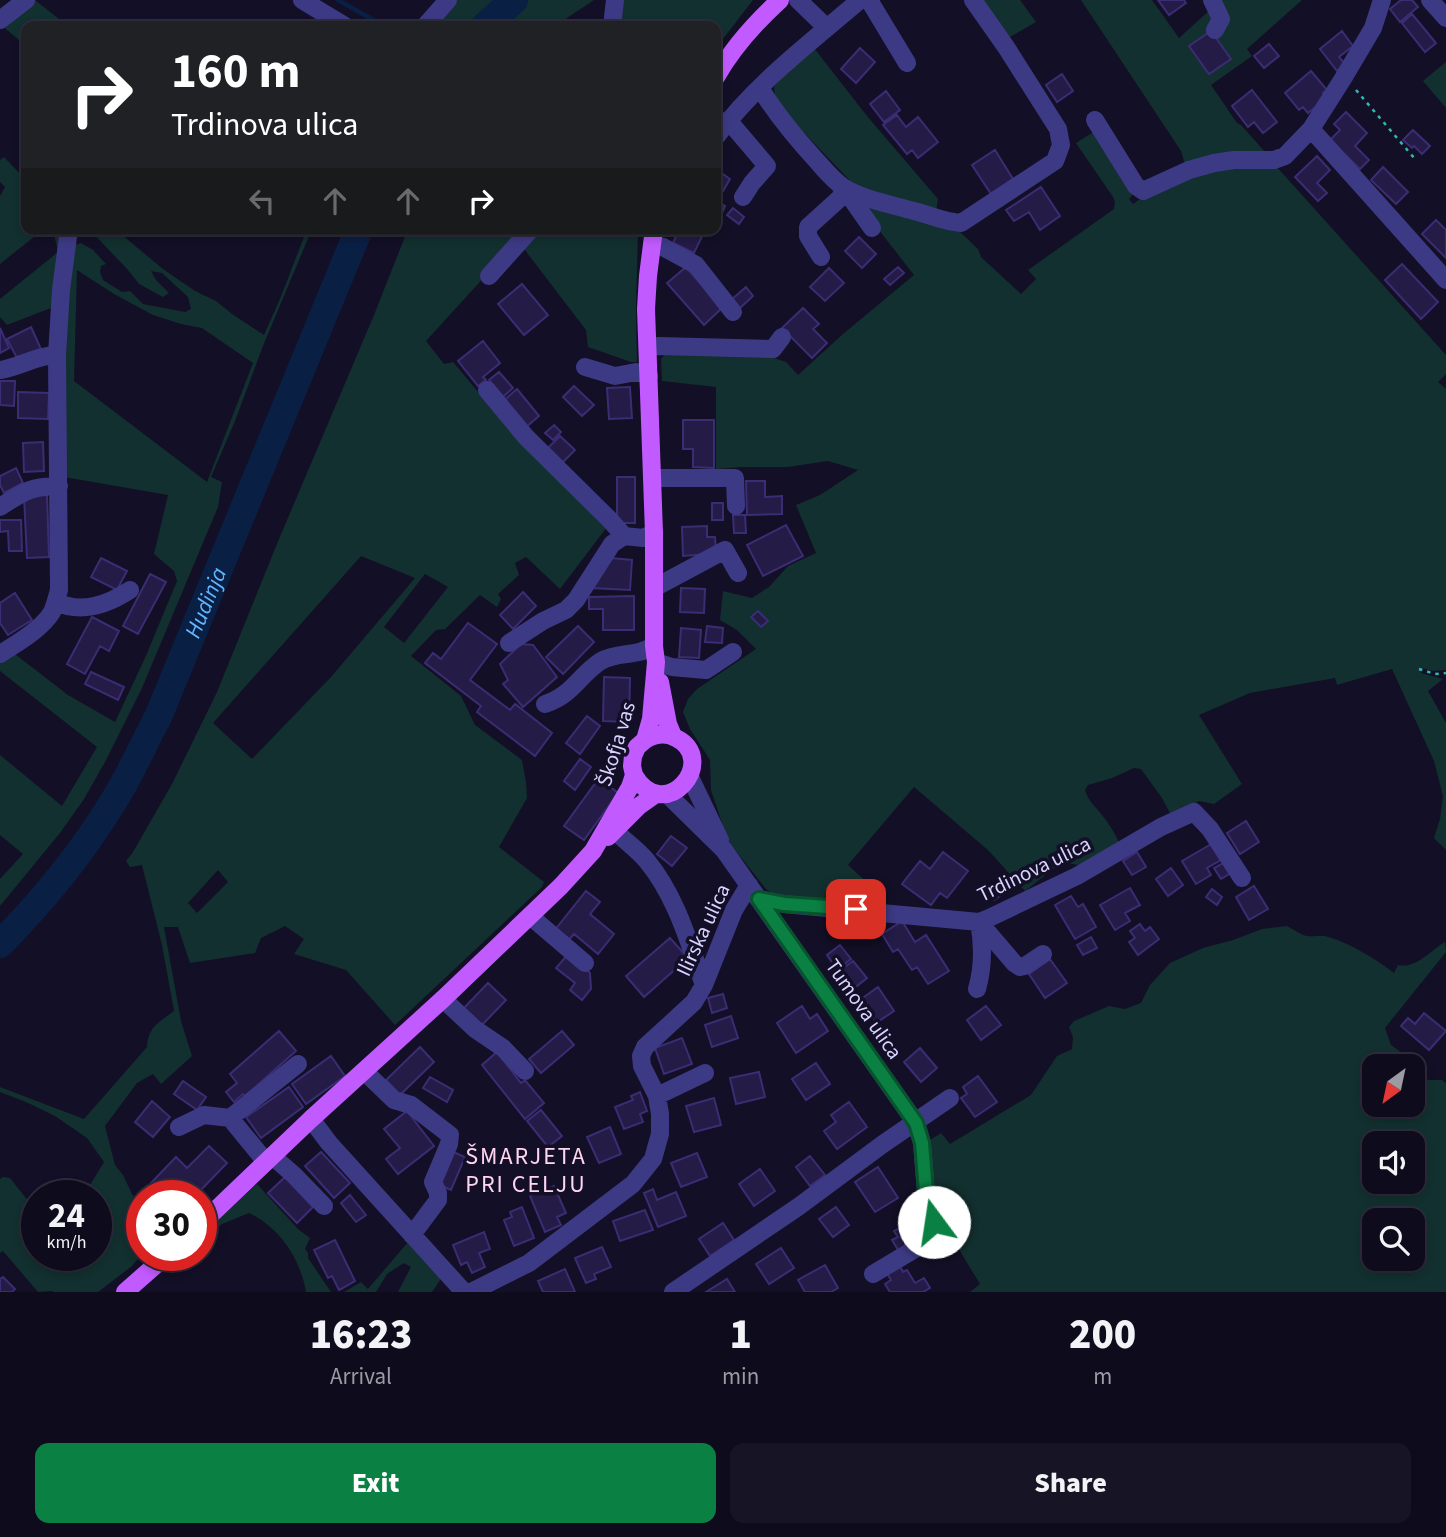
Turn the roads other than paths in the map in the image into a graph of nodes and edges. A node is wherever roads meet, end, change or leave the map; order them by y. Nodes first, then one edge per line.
1 (26, 0) edge
2 (302, 0) edge
3 (447, 0) edge
4 (615, 0) edge
5 (780, 0) edge
6 (797, 0) edge
7 (860, 0) edge
8 (869, 0) edge
9 (973, 0) edge
10 (1212, 0) edge
11 (1381, 0) edge
12 (1430, 0) edge
13 (1446, 18) edge
14 (0, 20) edge
15 (337, 21) edge
16 (429, 21) edge
17 (613, 21) edge
18 (827, 28) junction
19 (1215, 30) dead end
20 (906, 63) dead end
21 (721, 68) edge
22 (760, 88) junction
23 (728, 120) junction
24 (1095, 120) dead end
25 (1311, 129) junction
26 (721, 130) edge
27 (844, 188) junction
28 (743, 197) dead end
29 (872, 228) dead end
30 (68, 235) edge
31 (526, 235) edge
32 (653, 237) edge
33 (821, 257) dead end
34 (489, 276) dead end
35 (1446, 281) edge
36 (733, 312) dead end
37 (782, 337) dead end
38 (648, 347) junction
39 (57, 355) junction
40 (585, 367) dead end
41 (0, 370) edge
42 (649, 376) junction
43 (487, 390) dead end
44 (653, 478) junction
45 (59, 486) junction
46 (736, 506) dead end
47 (0, 507) edge
48 (654, 533) junction
49 (624, 536) junction
50 (738, 573) dead end
51 (654, 587) junction
52 (130, 590) dead end
53 (56, 602) junction
54 (509, 643) dead end
55 (733, 652) dead end
56 (0, 654) edge
57 (655, 654) junction
58 (545, 704) dead end
59 (673, 736) junction
60 (645, 740) junction
61 (634, 775) junction
62 (690, 777) junction
63 (662, 794) junction
64 (615, 831) junction
65 (724, 850) junction
66 (593, 851) junction
67 (1242, 878) dead end
68 (754, 892) junction
69 (530, 916) junction
70 (978, 922) junction
71 (1043, 954) dead end
72 (585, 963) dead end
73 (704, 985) junction
74 (977, 989) dead end
75 (443, 999) junction
76 (298, 1064) dead end
77 (364, 1071) junction
78 (525, 1071) dead end
79 (705, 1073) dead end
80 (657, 1096) junction
81 (950, 1098) dead end
82 (230, 1118) junction
83 (311, 1119) junction
84 (916, 1123) junction
85 (179, 1127) dead end
86 (269, 1159) junction
87 (324, 1206) dead end
88 (217, 1209) edge
89 (412, 1235) junction
90 (149, 1271) edge
91 (873, 1273) dead end
92 (125, 1292) edge
93 (464, 1292) edge
94 (471, 1292) edge
95 (673, 1292) edge

1 - 14 street
2 - 15 street
3 - 16 street
4 - 17 street
5 - 21 main road
6 - 18 street
7 - 18 street
8 - 20 street
9 - 27 street
10 - 19 street
11 - 25 street
12 - 13 street
18 - 22 street
22 - 23 street
22 - 27 street
23 - 26 street
23 - 28 street
24 - 25 street
25 - 35 street
27 - 29 street
27 - 33 street
30 - 39 street
31 - 34 street
32 - 36 street
32 - 38 main road, Škofja vas
37 - 38 street
38 - 42 main road, Škofja vas
39 - 41 street
39 - 45 street
40 - 42 street
42 - 44 main road, Škofja vas
43 - 49 street
44 - 46 street
44 - 48 main road, Škofja vas
45 - 47 street
45 - 53 street
48 - 49 street
48 - 51 main road, Škofja vas
49 - 54 street
50 - 51 street
51 - 57 main road, Škofja vas
52 - 53 street
53 - 56 street
55 - 57 street
57 - 58 street
57 - 59 main road
57 - 60 main road, Škofja vas
59 - 60 main road
59 - 62 main road
60 - 61 main road, Škofja vas
61 - 63 main road
61 - 66 main road, Škofja vas
62 - 63 main road
62 - 65 street
63 - 64 main road
63 - 65 street, Tumova ulica
64 - 66 main road
64 - 73 street
65 - 68 street, Tumova ulica
66 - 69 main road, Škofja vas
67 - 70 street, Trdinova ulica
68 - 70 street, Trdinova ulica
68 - 73 street, Ilirska ulica
68 - 84 street, Tumova ulica
69 - 72 street
69 - 75 main road, Škofja vas
70 - 71 street
70 - 74 street
73 - 80 street, Ilirska ulica
75 - 77 main road, Škofja vas
75 - 78 street
76 - 82 street
77 - 83 main road, Škofja vas
77 - 89 street
79 - 80 street
80 - 94 street, Ilirska ulica
81 - 84 street
82 - 85 street
82 - 86 street
83 - 86 main road, Škofja vas
83 - 89 street
84 - 91 street, Tumova ulica
84 - 95 street
86 - 87 street
86 - 88 main road, Škofja vas
89 - 93 street
90 - 92 main road

